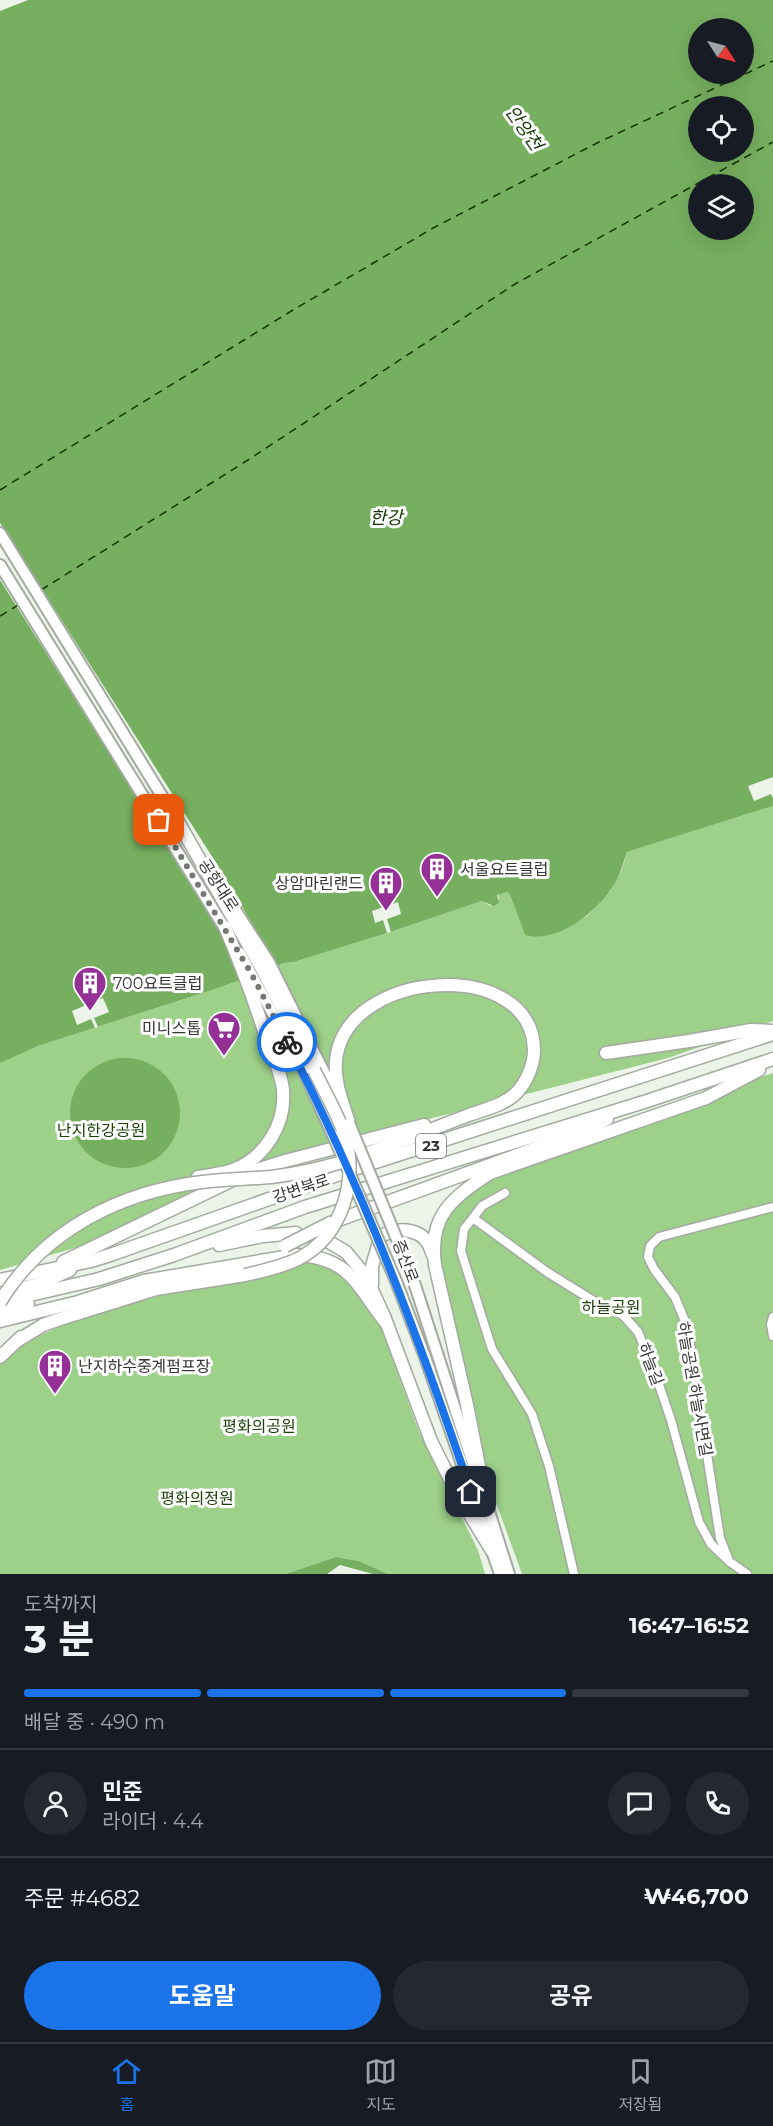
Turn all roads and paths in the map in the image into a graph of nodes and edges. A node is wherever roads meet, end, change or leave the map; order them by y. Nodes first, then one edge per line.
1 (0, 533) edge
2 (0, 565) edge
3 (173, 813) junction
4 (225, 927) junction
5 (773, 1033) edge
6 (606, 1053) dead end
7 (773, 1061) edge
8 (644, 1102) junction
9 (472, 1114) junction
10 (512, 1120) junction
11 (349, 1123) junction
12 (333, 1135) joint
13 (414, 1137) junction
14 (505, 1193) dead end
15 (134, 1196) junction
16 (773, 1207) edge
17 (473, 1218) junction
18 (296, 1233) dead end
19 (315, 1237) dead end
20 (174, 1255) junction
21 (91, 1261) junction
22 (435, 1265) junction
23 (241, 1270) junction
24 (44, 1271) junction
25 (117, 1273) junction
26 (0, 1280) edge
27 (372, 1290) junction
28 (0, 1293) edge
29 (77, 1296) junction
30 (0, 1302) edge
31 (0, 1311) edge
32 (773, 1317) edge
33 (0, 1322) edge
34 (387, 1324) junction
35 (773, 1336) edge
36 (16, 1341) junction
37 (0, 1357) edge
38 (487, 1507) junction
39 (492, 1551) junction
40 (730, 1562) junction
41 (500, 1574) edge
42 (509, 1574) edge
43 (574, 1574) edge
44 (747, 1574) edge

1 - 3 main road, 공항대로
2 - 4 main road, 공항대로
3 - 11 main road, 공항대로
3 - 23 highway, bridge
4 - 12 main road, 공항대로
4 - 15 highway, bridge
5 - 6 highway
5 - 10 highway, 강변북로 / 23
7 - 8 highway, 강변북로 / 23
7 - 22 highway
8 - 20 highway, 강변북로 / 23
8 - 23 highway, bridge
9 - 11 highway
9 - 13 highway
9 - 24 highway
10 - 13 highway
10 - 21 highway, 강변북로 / 23
11 - 38 main road, 증산로, bridge
12 - 39 main road, 증산로, bridge
13 - 15 highway, bridge
14 - 17 street
15 - 30 highway, bridge
16 - 40 street, 하늘공원 하늘사면길
17 - 40 street, 하늘길
17 - 43 street
18 - 20 highway
19 - 27 highway
20 - 25 highway, 강변북로 / 23
21 - 24 highway, 강변북로 / 23
21 - 28 highway
22 - 27 highway
22 - 38 highway
23 - 29 highway
23 - 34 highway
23 - 36 highway
24 - 26 highway, 강변북로 / 23
25 - 29 highway, 강변북로
25 - 30 highway, 강변북로 / 23
27 - 34 highway
29 - 31 highway
29 - 33 highway
29 - 36 highway
32 - 35 street
34 - 39 highway
36 - 37 highway
38 - 42 main road, 증산로
39 - 41 main road, 증산로
40 - 44 street, 하늘길

